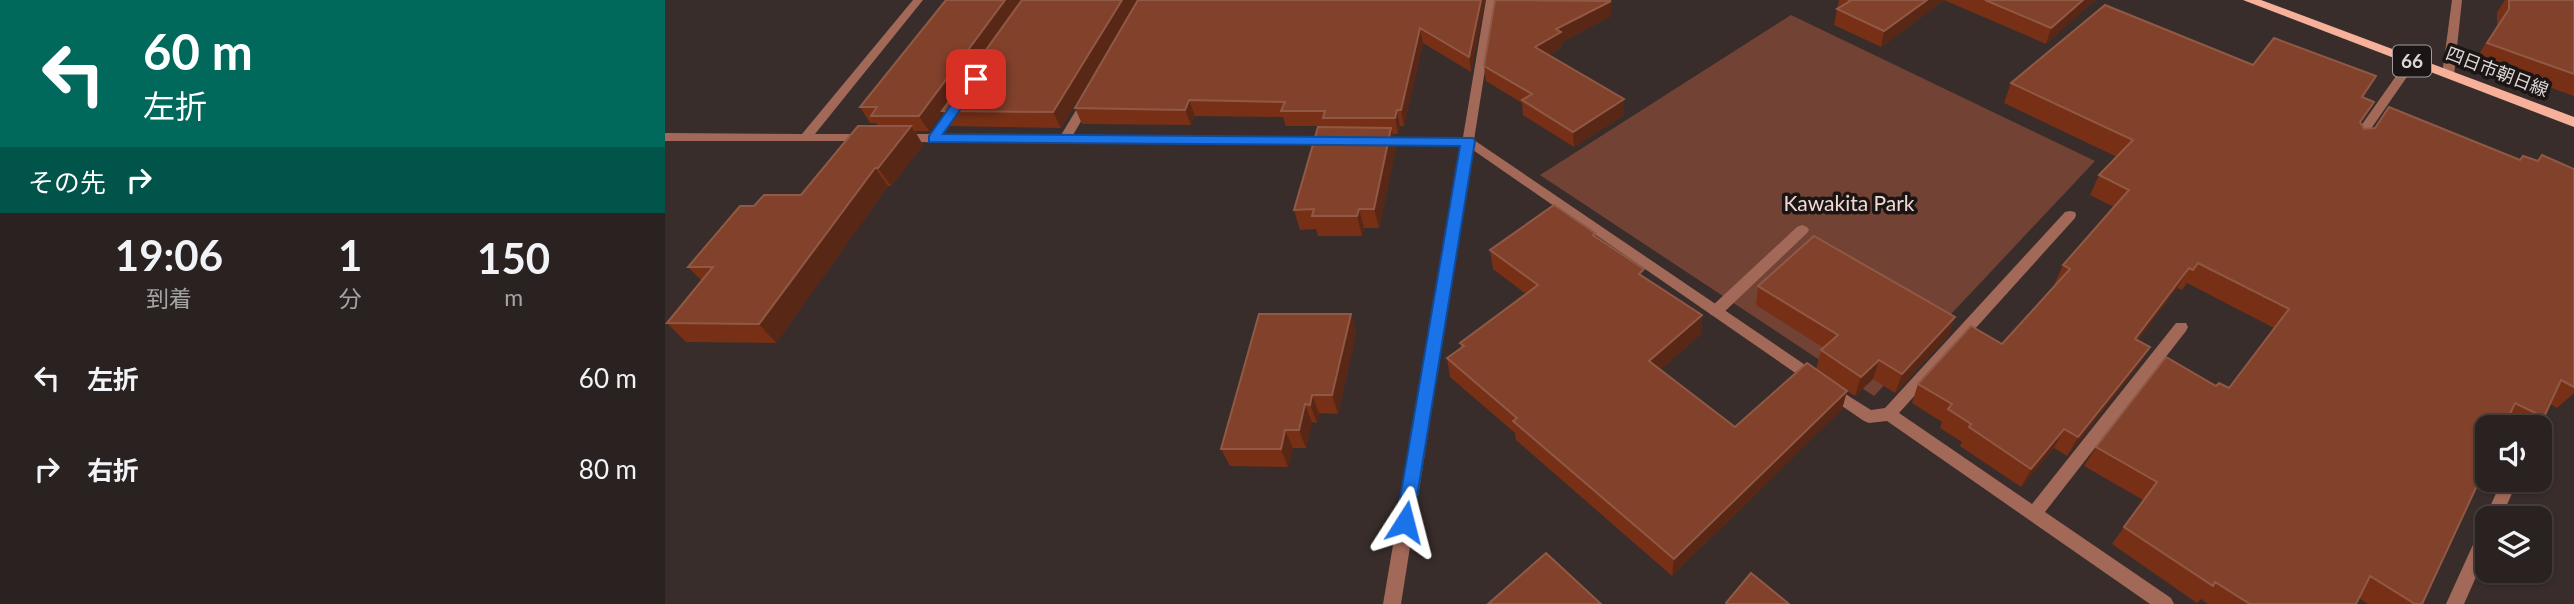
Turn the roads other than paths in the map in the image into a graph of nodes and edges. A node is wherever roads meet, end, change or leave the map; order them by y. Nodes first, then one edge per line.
1 (918, 0) edge
2 (1491, 0) edge
3 (2249, 0) edge
4 (2457, 0) edge
5 (2412, 61) junction
6 (2448, 75) junction
7 (1097, 84) edge
8 (964, 96) edge
9 (2574, 122) edge
10 (665, 137) edge
11 (805, 138) junction
12 (933, 139) junction
13 (1064, 140) junction
14 (1343, 141) edge
15 (1357, 141) edge
16 (1468, 141) junction
17 (2355, 143) edge
18 (2070, 215) dead end
19 (1802, 230) dead end
20 (1716, 311) junction
21 (2181, 327) dead end
22 (1889, 414) junction
23 (2034, 514) junction
24 (2475, 559) edge
25 (1392, 604) edge
26 (2165, 604) edge
27 (2455, 604) edge

1 - 11 street
2 - 16 street
3 - 5 main road, 四日市朝日線 / 66
4 - 6 street
5 - 6 main road, 四日市朝日線 / 66
5 - 17 street
6 - 9 main road, 四日市朝日線 / 66
7 - 13 street
8 - 12 street
10 - 11 street
11 - 12 street
12 - 13 street
13 - 14 street
15 - 16 street
16 - 20 street
16 - 25 street
18 - 22 street
19 - 20 street
20 - 22 street
21 - 23 street
22 - 23 street
23 - 26 street
24 - 27 street

